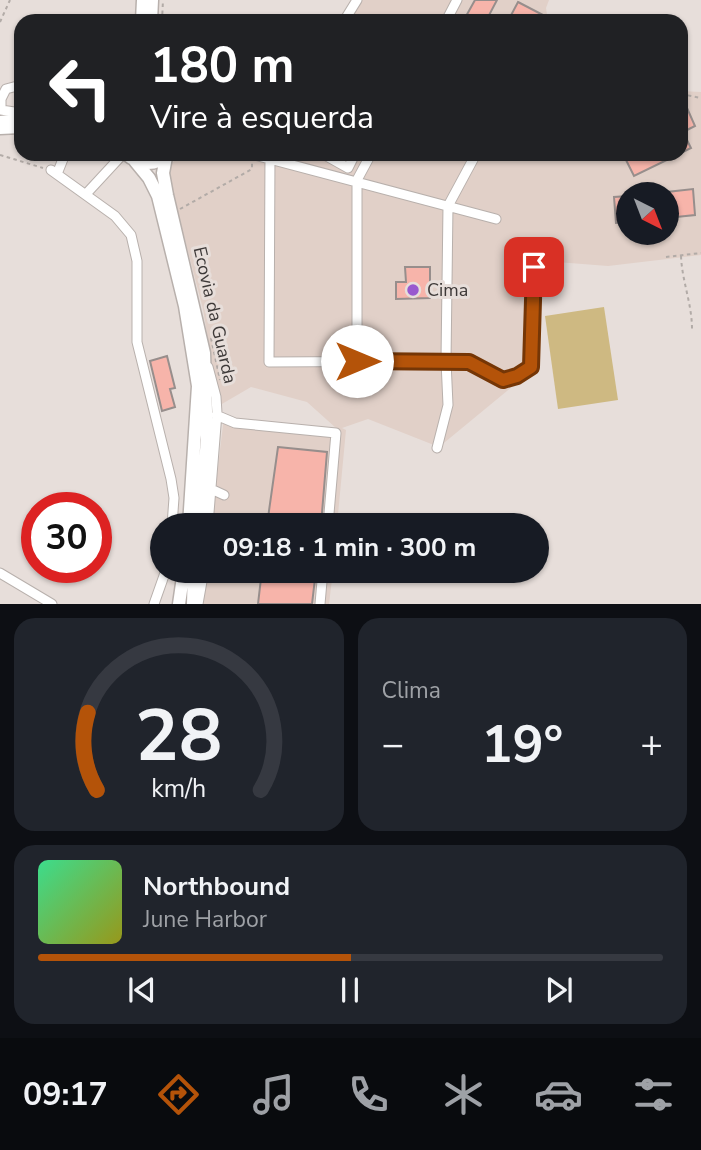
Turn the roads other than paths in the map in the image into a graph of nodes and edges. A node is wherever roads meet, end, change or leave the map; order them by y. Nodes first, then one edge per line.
1 (14, 87) edge
2 (1, 115) edge
3 (61, 161) edge
4 (122, 161) edge
5 (133, 161) edge
6 (166, 161) edge
7 (269, 161) edge
8 (283, 161) edge
9 (298, 161) edge
10 (336, 161) edge
11 (351, 161) edge
12 (367, 161) edge
13 (472, 161) edge
14 (295, 165) junction
15 (357, 180) junction
16 (86, 194) junction
17 (448, 205) junction
18 (496, 219) dead end
19 (534, 267) dead end
20 (204, 353) junction
21 (357, 361) junction
22 (446, 361) junction
23 (216, 415) junction
24 (234, 423) junction
25 (216, 432) junction
26 (437, 448) dead end
27 (211, 489) junction
28 (210, 499) junction
29 (173, 513) edge
30 (190, 513) edge
31 (200, 513) edge
32 (209, 513) edge
33 (329, 513) edge
34 (0, 573) edge
35 (161, 583) edge
36 (182, 583) edge
37 (195, 583) edge
38 (201, 583) edge
39 (322, 583) edge
40 (52, 604) edge
41 (154, 604) edge
42 (179, 604) edge
43 (196, 604) edge
44 (320, 604) edge

1 - 2 street
3 - 16 street
4 - 16 street
5 - 30 highway
6 - 20 highway
7 - 21 street
8 - 14 street
9 - 14 street
10 - 11 street
12 - 15 street
13 - 17 street
14 - 15 street
15 - 17 street
15 - 21 street
16 - 29 street
17 - 18 street
17 - 22 street
19 - 22 street
20 - 23 street
20 - 31 highway
21 - 22 street
22 - 26 street
23 - 24 street
23 - 25 street
24 - 25 street
24 - 33 street
25 - 27 street
27 - 28 street
27 - 28 street
28 - 32 street
34 - 40 street
35 - 41 street
36 - 42 highway
37 - 43 highway
38 - 43 street
39 - 44 street

